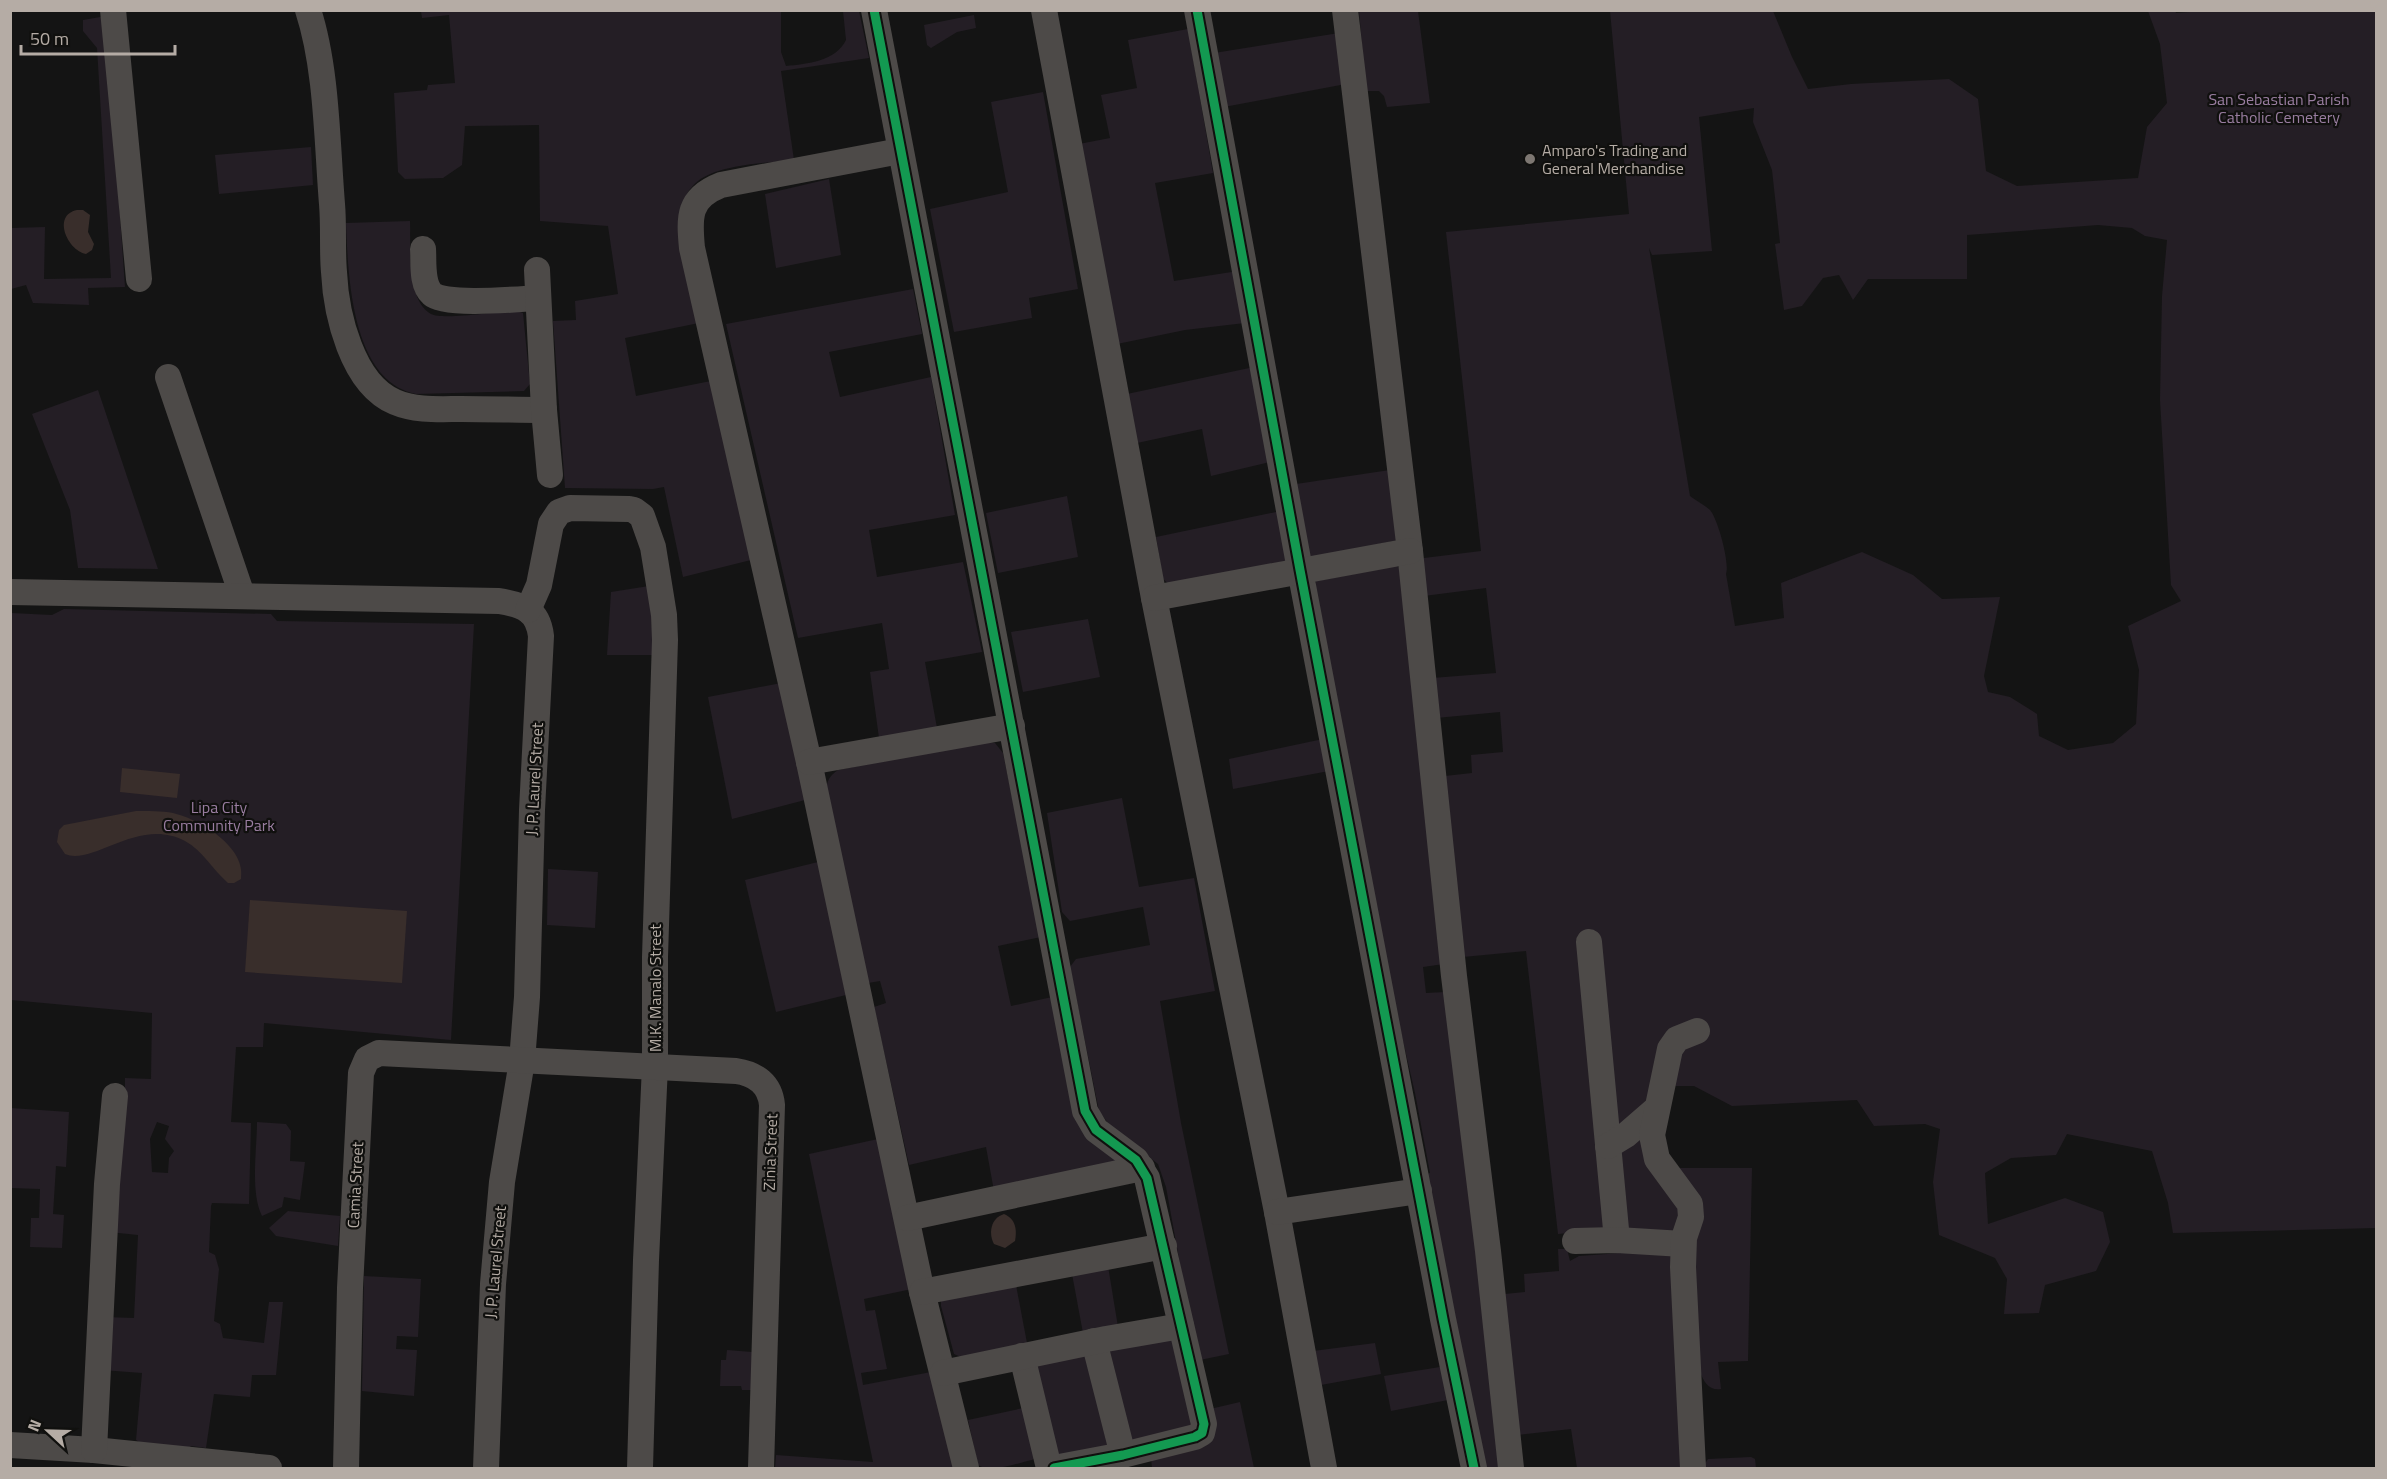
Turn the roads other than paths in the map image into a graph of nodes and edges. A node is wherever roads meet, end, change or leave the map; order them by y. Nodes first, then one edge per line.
1 (113, 10) edge
2 (308, 10) edge
3 (874, 10) edge
4 (1044, 10) edge
5 (1197, 10) edge
6 (1346, 10) edge
7 (900, 151) junction
8 (423, 249) dead end
9 (537, 270) dead end
10 (139, 279) dead end
11 (538, 298) junction
12 (168, 377) dead end
13 (544, 410) junction
14 (550, 475) dead end
15 (1410, 551) junction
16 (1300, 570) junction
17 (10, 592) edge
18 (242, 595) junction
19 (1154, 598) junction
20 (528, 610) junction
21 (1012, 726) junction
22 (809, 762) junction
23 (1589, 942) dead end
24 (1696, 1031) dead end
25 (522, 1061) junction
26 (655, 1066) junction
27 (115, 1096) dead end
28 (1656, 1109) junction
29 (1608, 1146) junction
30 (1142, 1168) junction
31 (1419, 1191) junction
32 (1277, 1212) junction
33 (907, 1218) junction
34 (1617, 1240) junction
35 (1575, 1241) dead end
36 (1683, 1244) junction
37 (1164, 1246) junction
38 (922, 1292) junction
39 (1181, 1326) junction
40 (1094, 1341) junction
41 (1023, 1356) junction
42 (943, 1373) junction
43 (10, 1445) edge
44 (94, 1450) junction
45 (1123, 1455) junction
46 (269, 1468) edge
47 (346, 1468) edge
48 (486, 1468) edge
49 (640, 1468) edge
50 (761, 1468) edge
51 (966, 1468) edge
52 (1049, 1468) edge
53 (1054, 1468) edge
54 (1324, 1468) edge
55 (1474, 1468) edge
56 (1511, 1468) edge
57 (1693, 1468) edge

1 - 10 street
2 - 13 street
3 - 7 street
4 - 19 street
5 - 16 street
6 - 15 street
7 - 21 street
7 - 22 street
8 - 11 street
9 - 11 street
11 - 13 street
12 - 18 street
13 - 14 street
15 - 16 street
15 - 56 street
16 - 19 street
16 - 31 street
17 - 18 street
18 - 20 street
19 - 32 street
20 - 25 street, J. P. Laurel Street
20 - 26 street, M.K. Manalo Street
21 - 22 street
21 - 30 street
22 - 33 street
23 - 29 street
24 - 28 street
25 - 26 street, Zinia Street
25 - 47 street, Camia Street
25 - 48 street, J. P. Laurel Street
26 - 49 street, M.K. Manalo Street
26 - 50 street, Zinia Street
27 - 44 street
28 - 29 street
28 - 36 street
29 - 34 street
30 - 33 street
30 - 37 street
31 - 32 street
31 - 55 street
32 - 54 street
33 - 38 street
34 - 35 street
34 - 36 street
36 - 57 street
37 - 38 street
37 - 39 street
38 - 42 street
39 - 40 street
39 - 45 street
40 - 41 street
40 - 45 street
41 - 42 street
41 - 52 street
42 - 51 street
43 - 44 street
44 - 46 street
45 - 53 street

